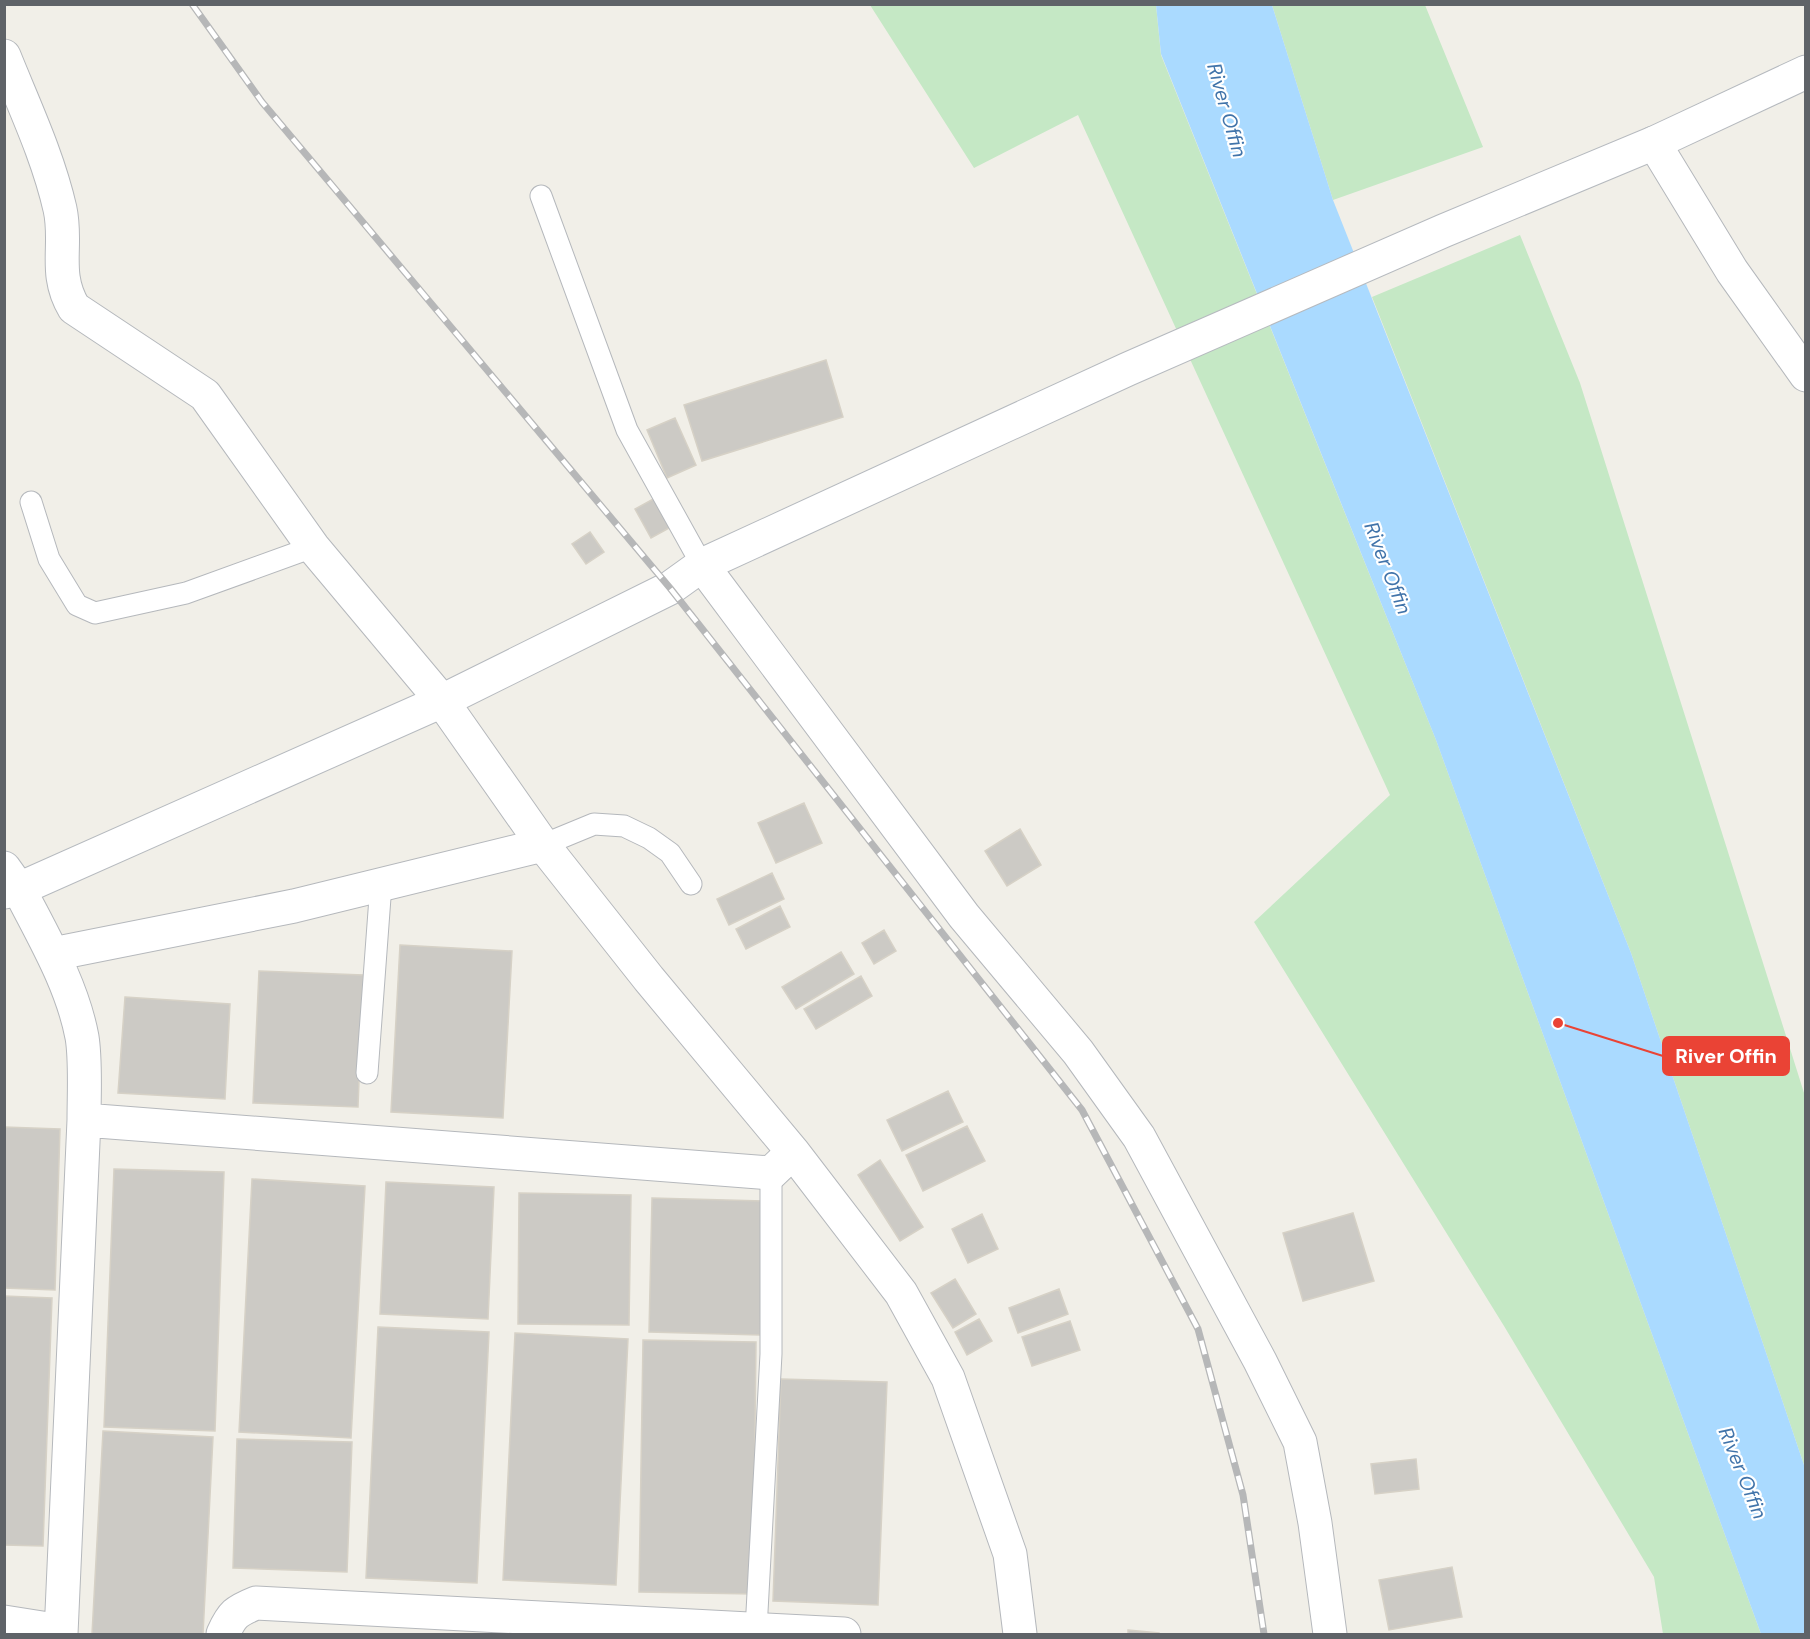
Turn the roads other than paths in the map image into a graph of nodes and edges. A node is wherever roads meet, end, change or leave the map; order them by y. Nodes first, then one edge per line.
1 (4, 56) edge
2 (1806, 72) edge
3 (1654, 143) junction
4 (541, 196) dead end
5 (1806, 375) edge
6 (31, 502) dead end
7 (313, 547) junction
8 (702, 565) junction
9 (442, 701) junction
10 (543, 845) junction
11 (9, 882) edge
12 (692, 884) dead end
13 (381, 885) junction
14 (53, 954) junction
15 (367, 1073) dead end
16 (84, 1120) junction
17 (782, 1163) junction
18 (4, 1622) edge
19 (739, 1631) edge
20 (61, 1633) edge
21 (223, 1635) edge
22 (844, 1635) edge
23 (1020, 1635) edge
24 (1330, 1635) edge

1 - 7 street
2 - 3 street
3 - 5 street
3 - 8 street
4 - 8 lane
6 - 7 lane
7 - 9 street
8 - 9 street
8 - 24 street
9 - 10 street
9 - 11 street
10 - 12 lane
10 - 13 street
10 - 17 street
11 - 14 street
13 - 14 street
13 - 15 lane
14 - 16 street
16 - 17 street
16 - 20 street
17 - 19 lane
17 - 23 street
18 - 20 street
19 - 21 street
19 - 22 street

